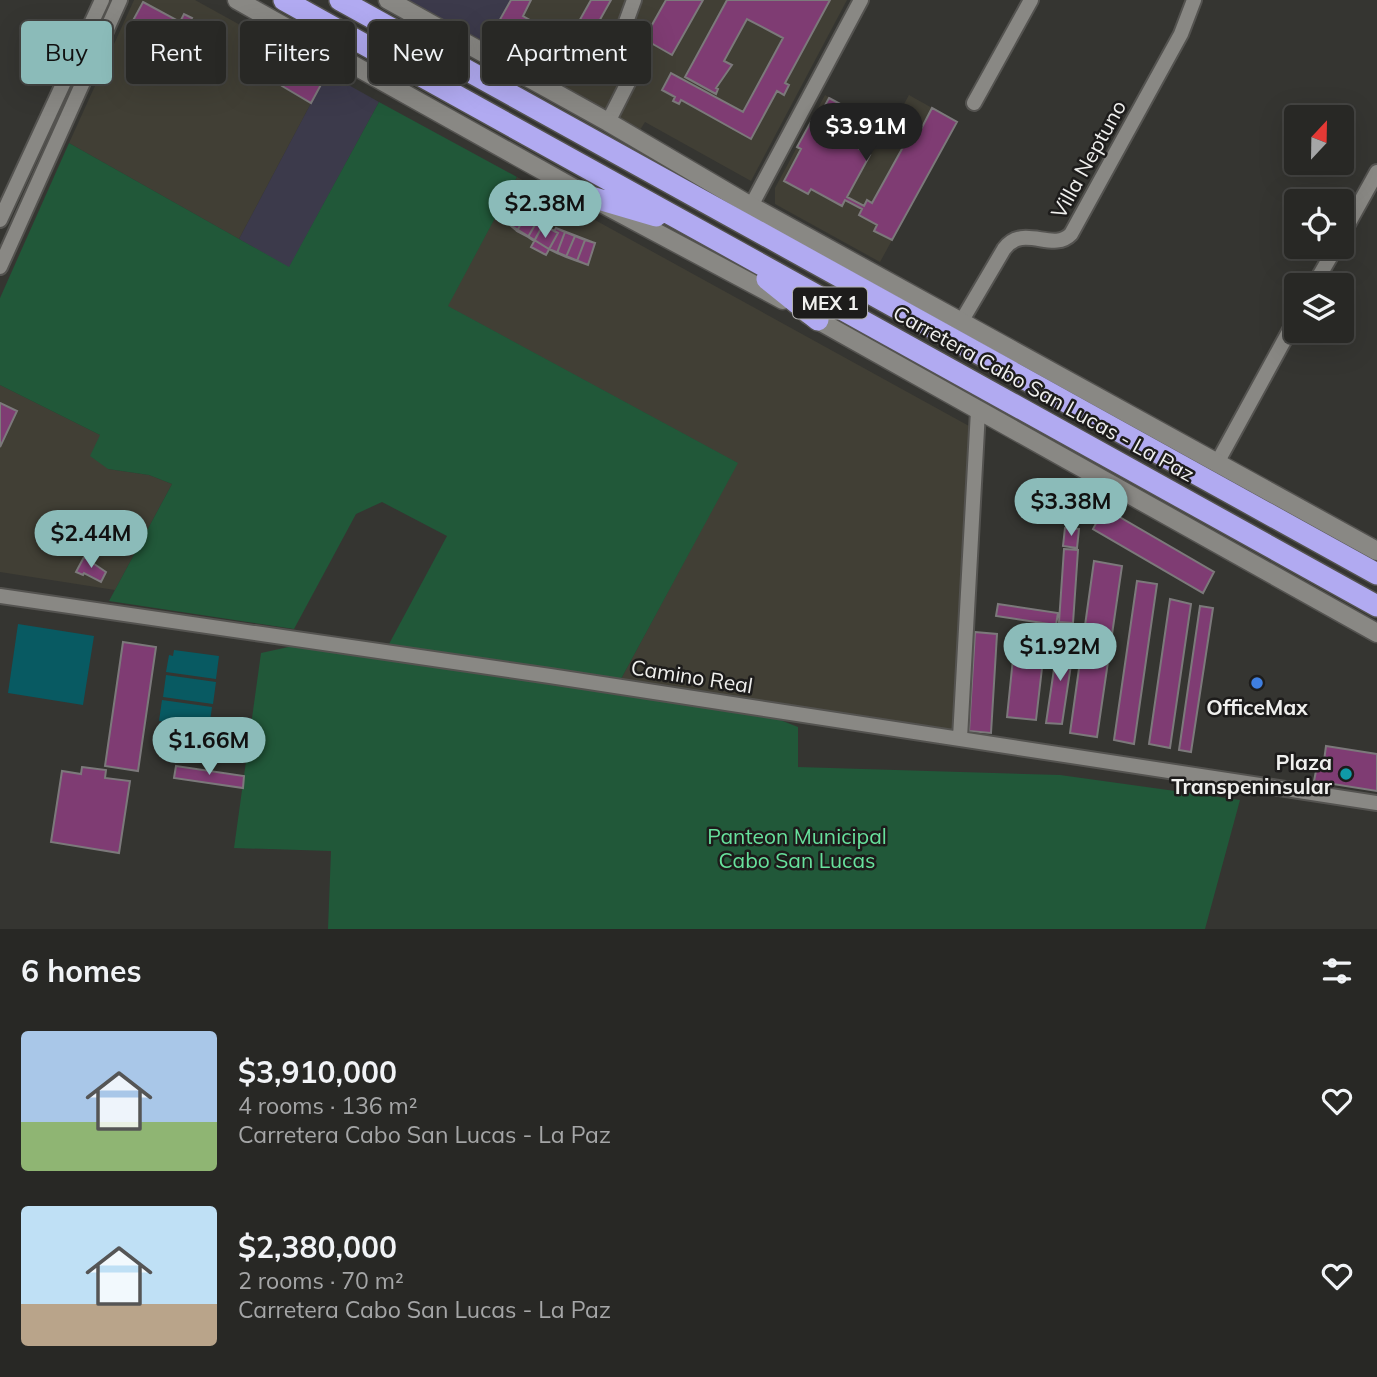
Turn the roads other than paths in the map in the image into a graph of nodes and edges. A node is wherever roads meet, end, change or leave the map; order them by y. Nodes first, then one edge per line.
1 (102, 0) edge
2 (120, 0) edge
3 (237, 0) edge
4 (284, 0) edge
5 (340, 0) edge
6 (365, 0) edge
7 (388, 0) edge
8 (634, 0) edge
9 (860, 0) edge
10 (1031, 0) edge
11 (1194, 0) edge
12 (377, 21) edge
13 (390, 21) edge
14 (468, 72) edge
15 (974, 103) dead end
16 (608, 122) junction
17 (31, 157) junction
18 (46, 163) junction
19 (1377, 172) edge
20 (588, 196) junction
21 (751, 206) junction
22 (1354, 213) edge
23 (0, 220) edge
24 (697, 228) junction
25 (722, 242) junction
26 (0, 267) edge
27 (818, 320) junction
28 (961, 322) junction
29 (1284, 341) edge
30 (978, 411) junction
31 (1217, 463) junction
32 (1377, 551) edge
33 (1377, 574) edge
34 (0, 596) edge
35 (1377, 606) edge
36 (1377, 633) edge
37 (960, 738) junction
38 (1377, 803) edge

1 - 17 street
2 - 18 street
3 - 20 main road
4 - 24 highway, Carretera Cabo San Lucas - La Paz / MEX 1
5 - 12 highway, Carretera Cabo San Lucas - La Paz / MEX 1
6 - 13 highway
7 - 16 main road
8 - 16 street
9 - 21 street
10 - 15 street
11 - 28 street, Villa Neptuno
14 - 33 highway, Carretera Cabo San Lucas - La Paz / MEX 1
16 - 21 main road
17 - 18 street
17 - 23 street
18 - 26 street
19 - 22 street
20 - 24 highway
20 - 27 main road
21 - 28 main road
24 - 25 highway, Carretera Cabo San Lucas - La Paz / MEX 1
25 - 27 highway
25 - 35 highway, Carretera Cabo San Lucas - La Paz / MEX 1
27 - 30 main road
28 - 31 main road
29 - 31 street
30 - 36 main road
30 - 37 street
31 - 32 main road
34 - 37 street, Camino Real
37 - 38 street, Camino Real

